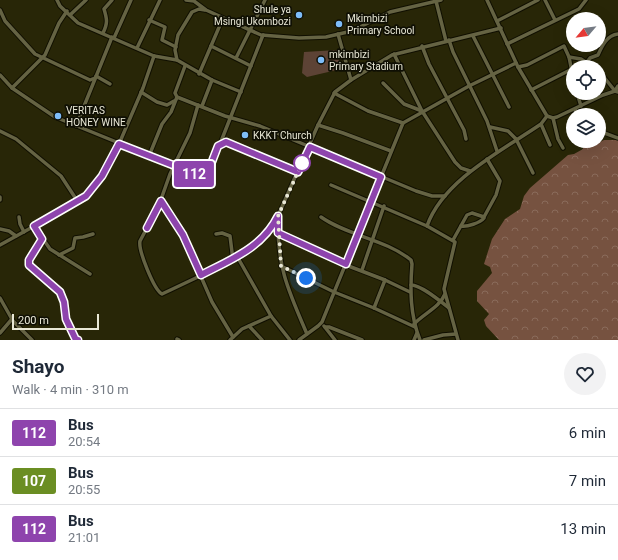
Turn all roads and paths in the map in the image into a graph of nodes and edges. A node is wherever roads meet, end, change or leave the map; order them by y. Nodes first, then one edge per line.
1 (86, 0) edge
2 (112, 0) edge
3 (131, 0) edge
4 (160, 0) edge
5 (186, 0) edge
6 (265, 0) edge
7 (441, 0) edge
8 (487, 0) edge
9 (538, 0) edge
10 (545, 0) edge
11 (586, 0) edge
12 (58, 1) edge
13 (436, 1) edge
14 (0, 10) edge
15 (206, 10) junction
16 (67, 11) junction
17 (70, 15) junction
18 (223, 18) junction
19 (149, 20) junction
20 (555, 20) junction
21 (497, 21) junction
22 (501, 28) junction
23 (251, 29) junction
24 (103, 33) junction
25 (338, 34) junction
26 (618, 34) edge
27 (263, 35) junction
28 (473, 36) junction
29 (113, 38) junction
30 (448, 40) junction
31 (507, 44) junction
32 (211, 46) junction
33 (422, 46) junction
34 (176, 47) junction
35 (137, 48) junction
36 (394, 54) junction
37 (154, 56) junction
38 (570, 57) junction
39 (42, 58) junction
40 (236, 58) junction
41 (177, 60) junction
42 (570, 60) edge
43 (582, 60) edge
44 (588, 60) edge
45 (517, 65) junction
46 (185, 66) junction
47 (251, 66) junction
48 (566, 72) edge
49 (199, 74) junction
50 (0, 75) edge
51 (493, 75) junction
52 (95, 77) junction
53 (606, 79) edge
54 (90, 80) junction
55 (212, 80) junction
56 (351, 80) junction
57 (383, 83) dead end
58 (110, 84) dead end
59 (93, 85) junction
60 (469, 86) junction
61 (618, 86) edge
62 (12, 88) junction
63 (531, 90) junction
64 (141, 92) junction
65 (241, 92) junction
66 (617, 92) edge
67 (334, 93) junction
68 (446, 98) junction
69 (176, 99) junction
70 (579, 100) edge
71 (200, 105) junction
72 (581, 106) junction
73 (509, 107) dead end
74 (577, 108) edge
75 (422, 111) junction
76 (566, 113) edge
77 (547, 116) junction
78 (230, 117) junction
79 (553, 118) junction
80 (403, 123) junction
81 (541, 124) junction
82 (76, 126) junction
83 (318, 126) junction
84 (490, 127) junction
85 (0, 131) edge
86 (606, 134) edge
87 (618, 138) edge
88 (466, 139) dead end
89 (516, 139) junction
90 (119, 144) junction
91 (220, 144) junction
92 (550, 145) dead end
93 (310, 147) junction
94 (563, 148) dead end
95 (391, 151) junction
96 (497, 151) junction
97 (148, 156) junction
98 (486, 159) junction
99 (174, 166) junction
100 (470, 171) junction
101 (298, 172) junction
102 (533, 173) dead end
103 (381, 177) junction
104 (331, 185) dead end
105 (0, 196) edge
106 (445, 196) junction
107 (0, 200) edge
108 (161, 201) junction
109 (372, 201) junction
110 (78, 202) junction
111 (384, 206) junction
112 (278, 216) junction
113 (19, 217) dead end
114 (321, 217) dead end
115 (484, 218) junction
116 (34, 226) junction
117 (426, 226) junction
118 (461, 226) junction
119 (0, 230) edge
120 (24, 232) junction
121 (278, 233) junction
122 (93, 234) dead end
123 (216, 234) dead end
124 (16, 236) junction
125 (358, 236) junction
126 (42, 239) junction
127 (371, 240) junction
128 (453, 240) junction
129 (0, 245) edge
130 (60, 255) junction
131 (238, 258) junction
132 (233, 260) junction
133 (346, 264) junction
134 (281, 266) junction
135 (362, 270) junction
136 (90, 274) dead end
137 (201, 275) junction
138 (386, 280) junction
139 (411, 285) junction
140 (334, 292) junction
141 (410, 292) junction
142 (445, 293) junction
143 (0, 298) edge
144 (440, 301) junction
145 (374, 308) junction
146 (450, 309) junction
147 (271, 316) junction
148 (12, 319) junction
149 (322, 322) junction
150 (249, 326) junction
151 (414, 326) junction
152 (325, 327) junction
153 (337, 330) junction
154 (0, 333) edge
155 (417, 333) junction
156 (307, 334) junction
157 (456, 334) junction
158 (231, 338) edge
159 (334, 339) edge
160 (32, 340) edge
161 (76, 340) edge
162 (262, 340) edge
163 (290, 340) edge
164 (299, 340) edge
165 (362, 340) edge
166 (414, 340) edge
167 (420, 340) edge
168 (424, 340) edge
169 (458, 340) edge

1 - 17 street
2 - 24 street
3 - 29 street
4 - 19 street
5 - 15 street
6 - 23 street
7 - 13 street
8 - 21 street
9 - 21 street
10 - 20 street
11 - 20 street
12 - 16 street
13 - 25 street
13 - 30 street
14 - 39 street
15 - 18 street
15 - 34 street
16 - 17 street
16 - 39 street
17 - 24 street
18 - 23 street
18 - 32 street
19 - 34 street
19 - 35 street
20 - 31 street
21 - 22 street
22 - 28 street
22 - 31 street
23 - 27 street
23 - 40 street
24 - 29 street
25 - 27 street
25 - 56 street
26 - 44 street
27 - 47 street
28 - 30 street
28 - 51 street
29 - 35 street
29 - 52 street
30 - 33 street
30 - 60 street
31 - 45 street
32 - 40 street
32 - 49 street
33 - 36 street
33 - 68 street
34 - 41 street
35 - 37 street
36 - 56 street
36 - 75 street
37 - 41 street
37 - 64 street
38 - 42 street
38 - 43 street
38 - 45 street
39 - 54 street
39 - 62 street
40 - 47 street
41 - 46 street
45 - 51 street
45 - 63 street
46 - 49 street
46 - 69 street
47 - 65 street
48 - 63 street
49 - 55 street
50 - 62 street
51 - 60 street
51 - 73 street
52 - 54 street
52 - 58 street
52 - 59 street
53 - 66 street
54 - 59 street
55 - 65 street
55 - 71 street
56 - 67 street
57 - 75 street
59 - 82 street
60 - 68 street
60 - 84 street
61 - 66 street
62 - 82 street
63 - 77 street
64 - 69 street
64 - 90 street
65 - 78 street
66 - 72 street
67 - 80 street
67 - 83 street
68 - 75 street
68 - 88 street
69 - 71 street
69 - 97 street
70 - 72 street
71 - 78 street
71 - 99 street
72 - 74 street
75 - 80 street
75 - 100 street
76 - 79 street
77 - 79 street
77 - 81 street
78 - 91 street
78 - 93 street
79 - 94 street
80 - 95 street
81 - 89 street
81 - 92 street
82 - 90 street
83 - 93 street
83 - 95 street
84 - 89 street
84 - 96 street
85 - 110 street
86 - 87 street
89 - 96 street
89 - 102 street
90 - 97 street
90 - 110 street
91 - 99 street
91 - 101 street
93 - 101 street
93 - 103 street
95 - 103 street
96 - 98 street
97 - 99 street
98 - 100 street
98 - 115 street
99 - 108 street
100 - 106 street
101 - 112 street
103 - 106 street
103 - 109 street
104 - 109 street
105 - 107 street
106 - 117 street
108 - 137 street
108 - 137 street
109 - 111 street
109 - 125 street
110 - 116 street
111 - 117 street
111 - 127 street
112 - 121 street
112 - 131 street
113 - 120 street
114 - 125 street
115 - 118 street
115 - 118 street
116 - 120 street
116 - 126 street
117 - 128 street
118 - 128 street
119 - 124 street
120 - 124 street
121 - 133 street
121 - 134 street
122 - 130 street
123 - 132 street
124 - 129 street
125 - 127 street
125 - 133 street
126 - 130 street
126 - 161 street
127 - 135 street
127 - 139 street
128 - 142 street
130 - 136 street
131 - 132 street
131 - 147 street
132 - 137 street
133 - 135 street
133 - 140 street
134 - 140 street
134 - 156 street
135 - 138 street
137 - 158 street
138 - 141 street
138 - 145 street
139 - 141 street
139 - 144 street
140 - 145 street
140 - 149 street
141 - 151 street
142 - 144 street
142 - 146 street
143 - 148 street
144 - 146 street
144 - 151 street
145 - 151 street
146 - 157 street
147 - 150 street
147 - 163 street
148 - 154 street
148 - 160 street
149 - 152 street
149 - 156 street
150 - 158 street
150 - 162 street
151 - 155 street
152 - 153 street
152 - 159 street
153 - 159 street
153 - 165 street
155 - 166 street
155 - 167 street
156 - 164 street
157 - 168 street
157 - 169 street

